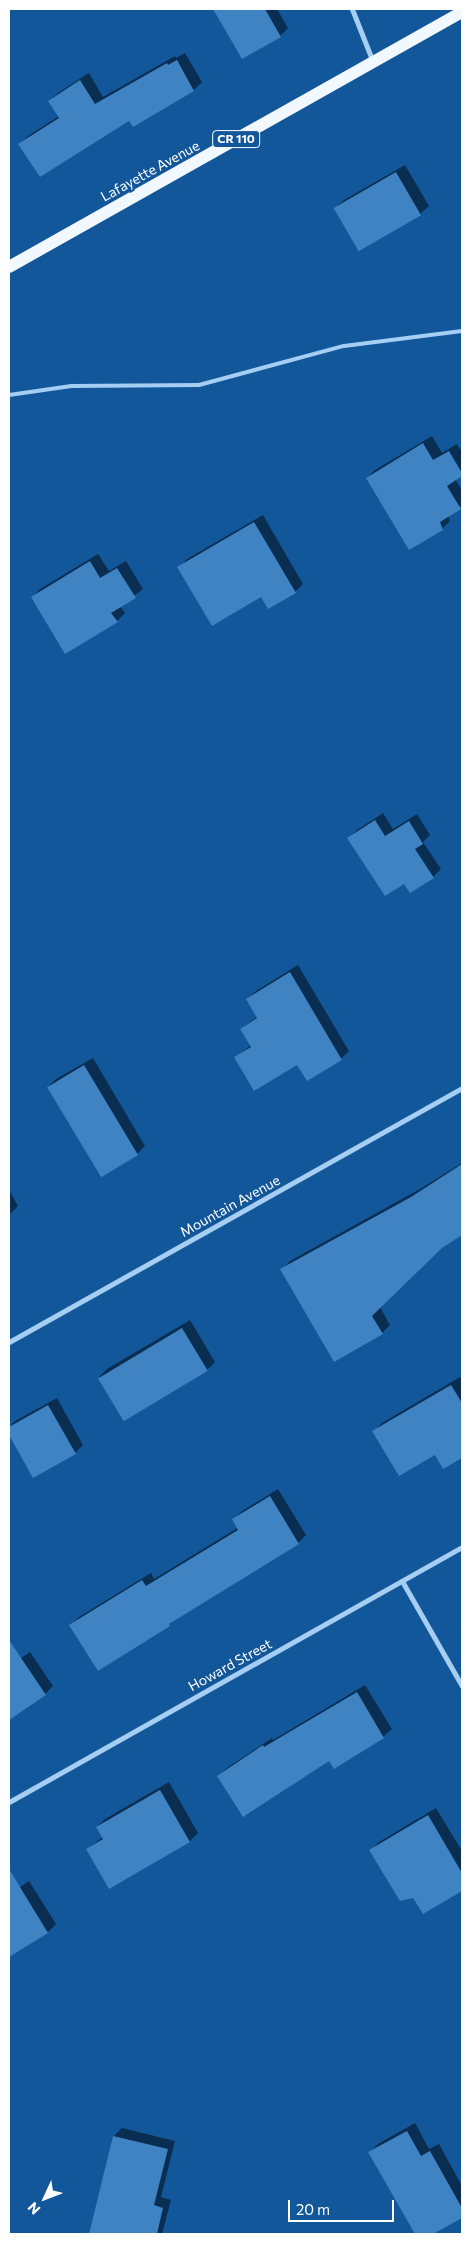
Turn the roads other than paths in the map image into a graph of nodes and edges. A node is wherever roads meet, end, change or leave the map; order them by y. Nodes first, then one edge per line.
1 (352, 9) edge
2 (462, 12) edge
3 (373, 62) junction
4 (9, 267) edge
5 (462, 331) edge
6 (9, 394) edge
7 (462, 1088) edge
8 (9, 1342) edge
9 (462, 1547) edge
10 (402, 1581) junction
11 (462, 1686) edge
12 (9, 1802) edge

1 - 3 street
2 - 3 main road, Lafayette Avenue / CR 110
3 - 4 main road, Lafayette Avenue / CR 110
5 - 6 lane
7 - 8 street, Mountain Avenue
9 - 10 street, Howard Street
10 - 11 street
10 - 12 street, Howard Street

